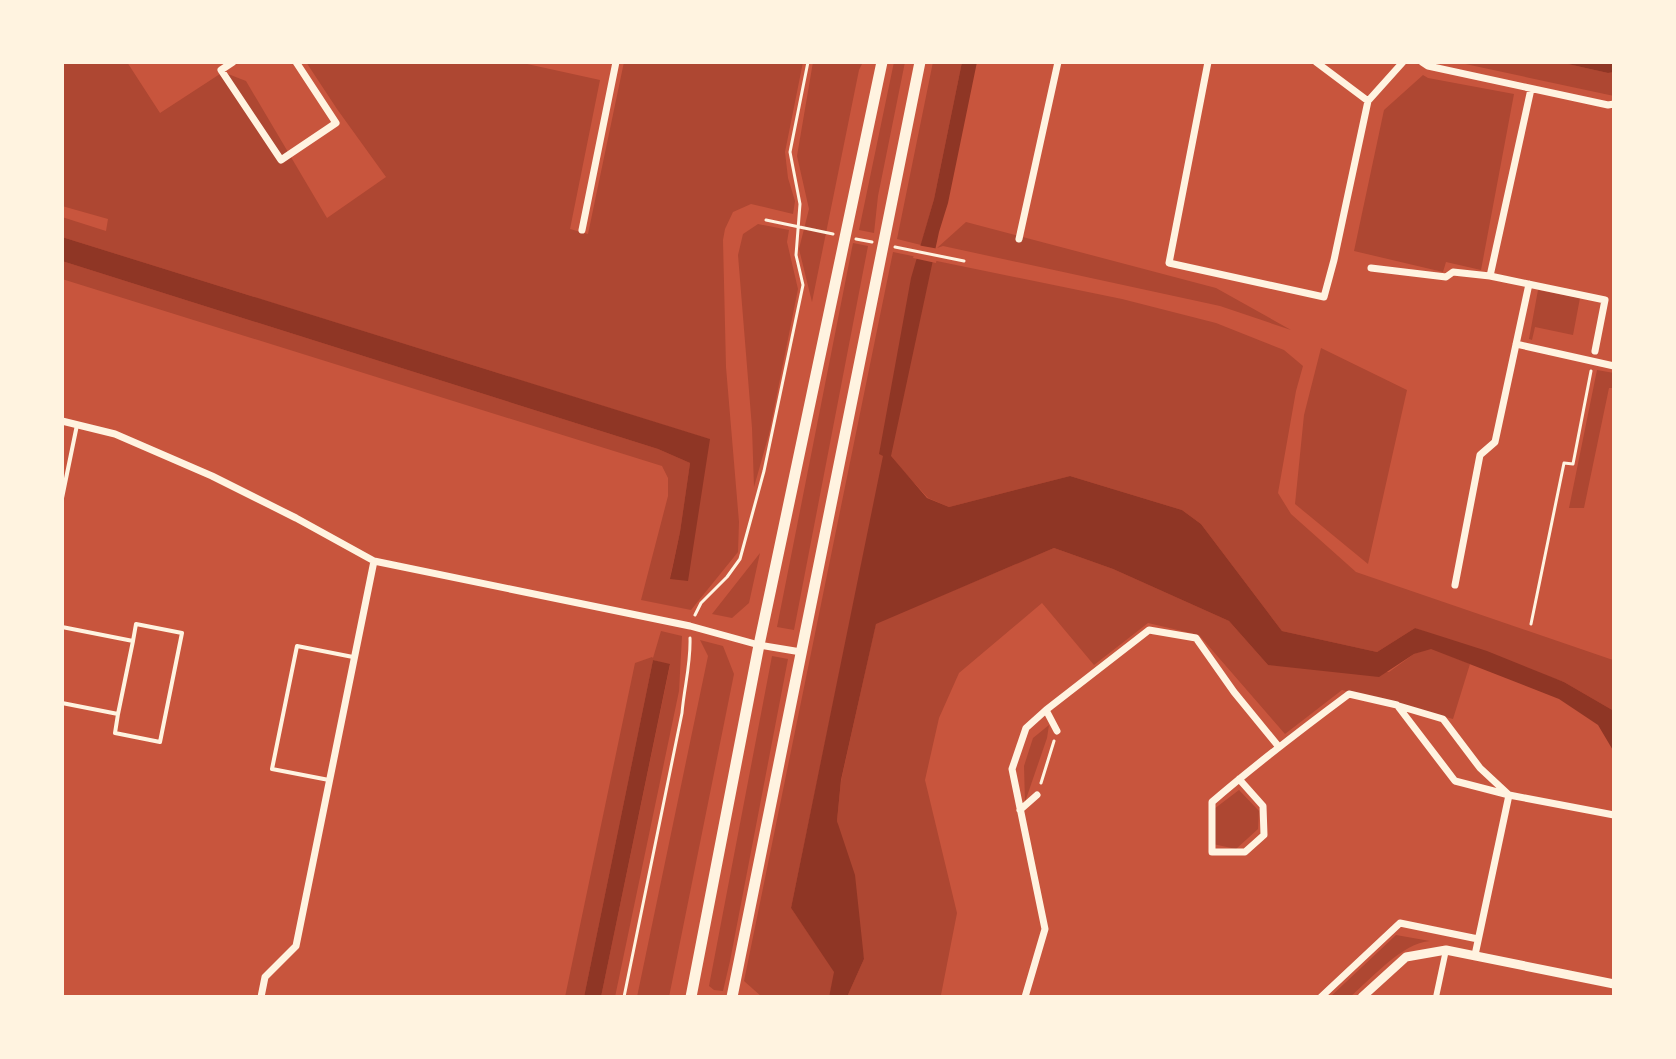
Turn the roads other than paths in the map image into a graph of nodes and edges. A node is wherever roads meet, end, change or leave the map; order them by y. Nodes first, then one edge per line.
1 (233, 62) edge
2 (296, 62) edge
3 (616, 62) edge
4 (882, 62) edge
5 (920, 62) edge
6 (1058, 62) edge
7 (1208, 62) edge
8 (1316, 62) edge
9 (1403, 62) edge
10 (1422, 62) edge
11 (1531, 89) junction
12 (1368, 101) junction
13 (1614, 104) edge
14 (582, 230) dead end
15 (1019, 239) dead end
16 (1371, 268) dead end
17 (1490, 276) junction
18 (1529, 284) junction
19 (1516, 344) junction
20 (1595, 351) dead end
21 (1614, 366) edge
22 (62, 421) edge
23 (77, 425) junction
24 (62, 459) edge
25 (70, 461) junction
26 (62, 498) edge
27 (374, 561) junction
28 (1455, 585) dead end
29 (62, 627) edge
30 (133, 641) junction
31 (759, 645) junction
32 (801, 652) junction
33 (356, 657) junction
34 (62, 703) edge
35 (1397, 705) junction
36 (1046, 710) junction
37 (118, 714) junction
38 (1057, 731) road end
39 (1279, 747) junction
40 (1239, 779) junction
41 (329, 780) junction
42 (1037, 795) road end
43 (1509, 795) junction
44 (1020, 810) junction
45 (1614, 815) edge
46 (1478, 939) junction
47 (1446, 950) junction
48 (1475, 955) junction
49 (1614, 984) edge
50 (261, 997) edge
51 (691, 997) edge
52 (732, 997) edge
53 (1026, 997) edge
54 (1321, 997) edge
55 (1362, 997) edge
56 (1436, 997) edge

1 - 2 street
3 - 14 street
4 - 31 main road
5 - 32 main road
6 - 15 street
7 - 12 street
8 - 12 street
9 - 12 street
10 - 11 street
11 - 13 street
11 - 17 street
16 - 17 street
17 - 18 street
18 - 19 street
18 - 20 street
19 - 21 street
19 - 28 street
22 - 23 street
23 - 25 lane
23 - 27 street
24 - 25 lane
25 - 26 lane
27 - 31 street
27 - 33 street
29 - 30 lane
30 - 37 lane
30 - 37 lane
31 - 32 street
31 - 51 main road
32 - 52 main road
33 - 41 street
33 - 41 lane
34 - 37 lane
35 - 39 street
35 - 43 street
35 - 43 street
36 - 38 street
36 - 39 street
36 - 44 street
39 - 40 street
40 - 40 street
41 - 50 street
42 - 44 street
43 - 45 street
43 - 46 street
44 - 53 street
46 - 48 street
46 - 54 street
47 - 48 street
47 - 55 street
47 - 56 street
48 - 49 street

